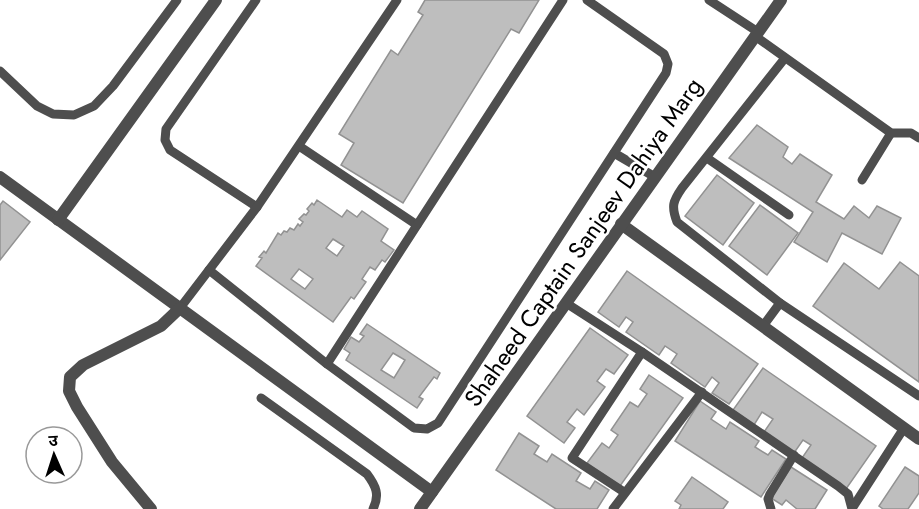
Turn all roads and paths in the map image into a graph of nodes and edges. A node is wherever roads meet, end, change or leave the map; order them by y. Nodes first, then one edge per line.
1 (177, 0) edge
2 (216, 0) edge
3 (255, 0) edge
4 (397, 0) edge
5 (563, 0) edge
6 (586, 0) edge
7 (709, 0) edge
8 (781, 0) edge
9 (757, 34) junction
10 (785, 58) junction
11 (0, 71) edge
12 (891, 133) junction
13 (919, 138) edge
14 (299, 146) junction
15 (614, 153) junction
16 (707, 158) junction
17 (0, 177) edge
18 (655, 177) junction
19 (862, 180) dead end
20 (257, 207) junction
21 (789, 215) dead end
22 (58, 220) junction
23 (417, 225) junction
24 (621, 225) junction
25 (209, 270) junction
26 (566, 303) junction
27 (780, 303) junction
28 (180, 308) junction
29 (763, 326) junction
30 (642, 352) junction
31 (327, 364) junction
32 (702, 392) junction
33 (919, 396) edge
34 (261, 398) dead end
35 (904, 428) junction
36 (919, 439) edge
37 (794, 455) junction
38 (432, 492) junction
39 (624, 492) junction
40 (853, 508) edge
41 (151, 509) edge
42 (373, 509) edge
43 (420, 509) edge
44 (613, 509) edge
45 (771, 509) edge

1 - 11 lane
2 - 22 street
3 - 20 lane
4 - 14 lane
5 - 23 lane
6 - 15 lane
7 - 9 lane
8 - 9 street, Shaheed Captain Sanjeev Dahiya Marg
9 - 10 lane
9 - 18 street, Shaheed Captain Sanjeev Dahiya Marg
10 - 12 lane
10 - 16 lane
12 - 13 lane
12 - 19 lane
14 - 20 lane
14 - 23 lane
15 - 18 lane
15 - 31 lane
16 - 21 lane
16 - 27 lane
17 - 22 street
18 - 24 street, Shaheed Captain Sanjeev Dahiya Marg
20 - 25 lane
22 - 28 street
23 - 31 lane
24 - 26 street, Shaheed Captain Sanjeev Dahiya Marg
24 - 29 street
25 - 28 lane
25 - 31 lane
26 - 30 lane
26 - 38 street, Shaheed Captain Sanjeev Dahiya Marg
27 - 29 lane
27 - 33 lane
28 - 38 street
28 - 41 street
29 - 35 street
30 - 32 lane
30 - 39 lane
32 - 37 lane
32 - 39 lane
34 - 42 lane
35 - 36 street
35 - 40 lane
37 - 40 lane
37 - 45 lane
38 - 43 street, Shaheed Captain Sanjeev Dahiya Marg
39 - 44 lane

